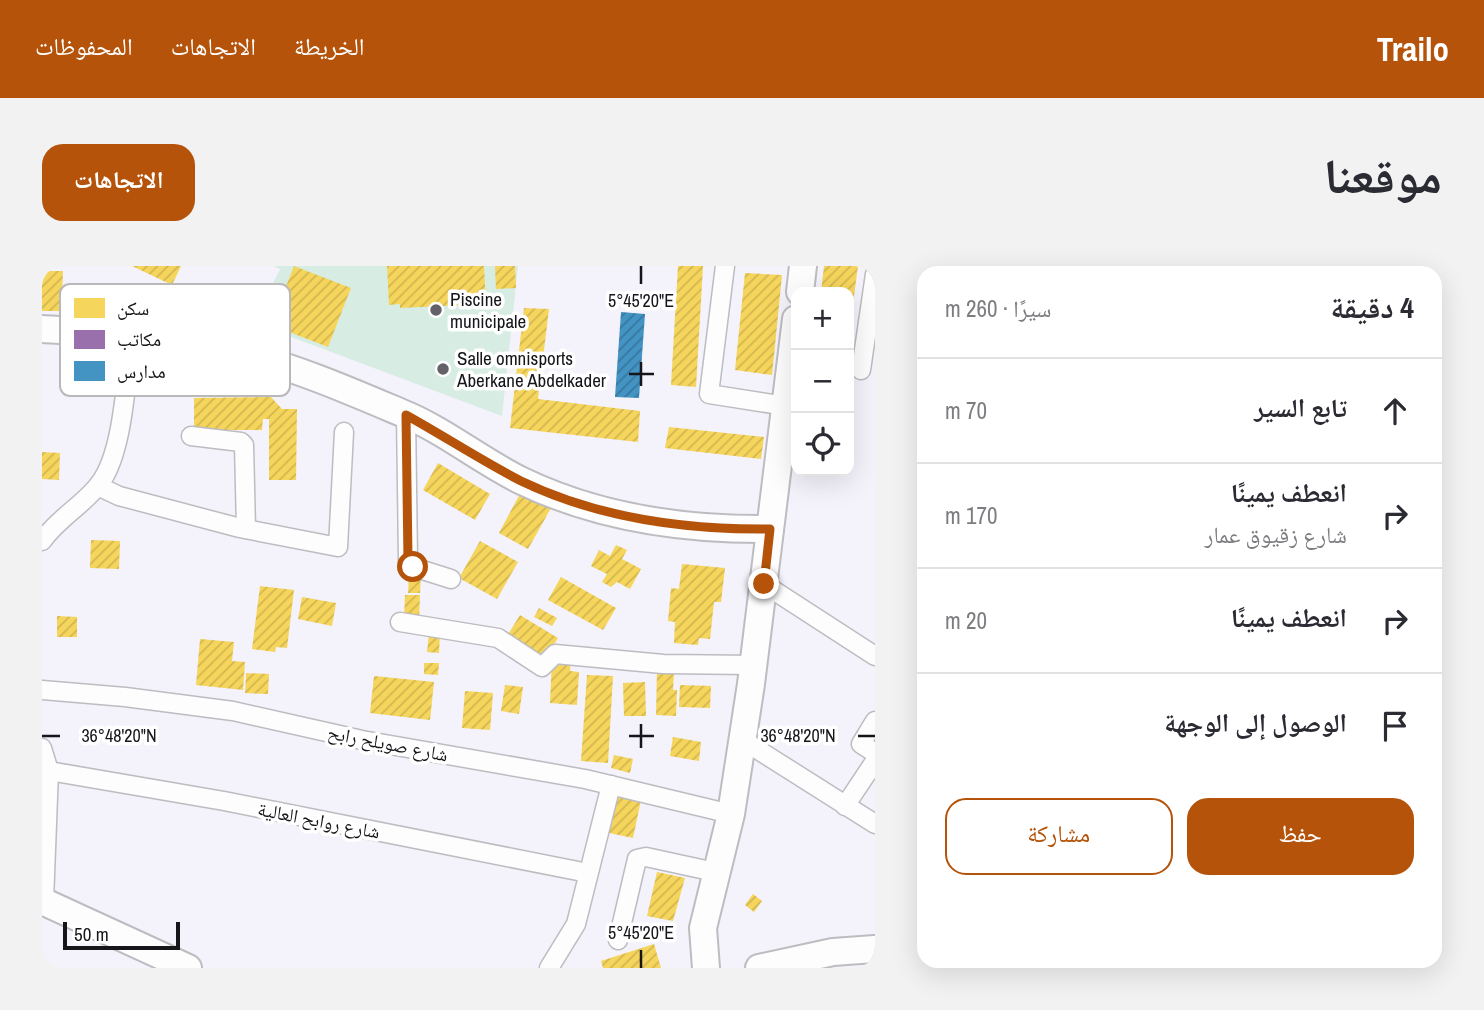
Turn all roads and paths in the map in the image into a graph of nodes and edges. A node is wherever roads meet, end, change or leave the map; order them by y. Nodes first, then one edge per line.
1 (725, 266) edge
2 (803, 266) edge
3 (875, 274) edge
4 (801, 287) edge
5 (42, 328) edge
6 (60, 329) edge
7 (290, 369) edge
8 (862, 370) edge
9 (791, 379) edge
10 (123, 396) edge
11 (786, 406) junction
12 (406, 415) junction
13 (344, 432) dead end
14 (191, 436) dead end
15 (98, 486) junction
16 (246, 529) junction
17 (770, 529) junction
18 (42, 541) edge
19 (451, 579) dead end
20 (764, 584) junction
21 (400, 622) dead end
22 (875, 656) edge
23 (754, 665) junction
24 (42, 690) edge
25 (875, 721) edge
26 (741, 739) junction
27 (42, 748) edge
28 (875, 753) edge
29 (875, 761) edge
30 (49, 771) junction
31 (611, 785) junction
32 (845, 806) junction
33 (731, 814) junction
34 (875, 824) edge
35 (588, 873) junction
36 (715, 873) junction
37 (43, 901) edge
38 (618, 940) dead end
39 (875, 949) edge
40 (188, 968) edge
41 (549, 968) edge
42 (706, 968) edge
43 (760, 968) edge

1 - 11 street
2 - 4 main road
3 - 8 street
5 - 6 main road
7 - 12 main road
9 - 11 main road
10 - 15 street
11 - 17 main road
12 - 17 main road
12 - 19 street
13 - 16 street
14 - 16 street
15 - 16 street
15 - 18 street
17 - 20 main road
20 - 22 street
20 - 23 main road
21 - 23 street
23 - 26 main road
24 - 31 street, شارع صويلح رابح
25 - 28 street
26 - 32 street
26 - 33 main road
27 - 30 street
29 - 32 street
30 - 35 street, شارع روابح العالية
30 - 37 street
31 - 33 street, شارع صويلح رابح
31 - 35 street
32 - 34 street
33 - 36 main road
35 - 41 street
36 - 38 street
36 - 42 main road
37 - 40 main road
39 - 43 main road

